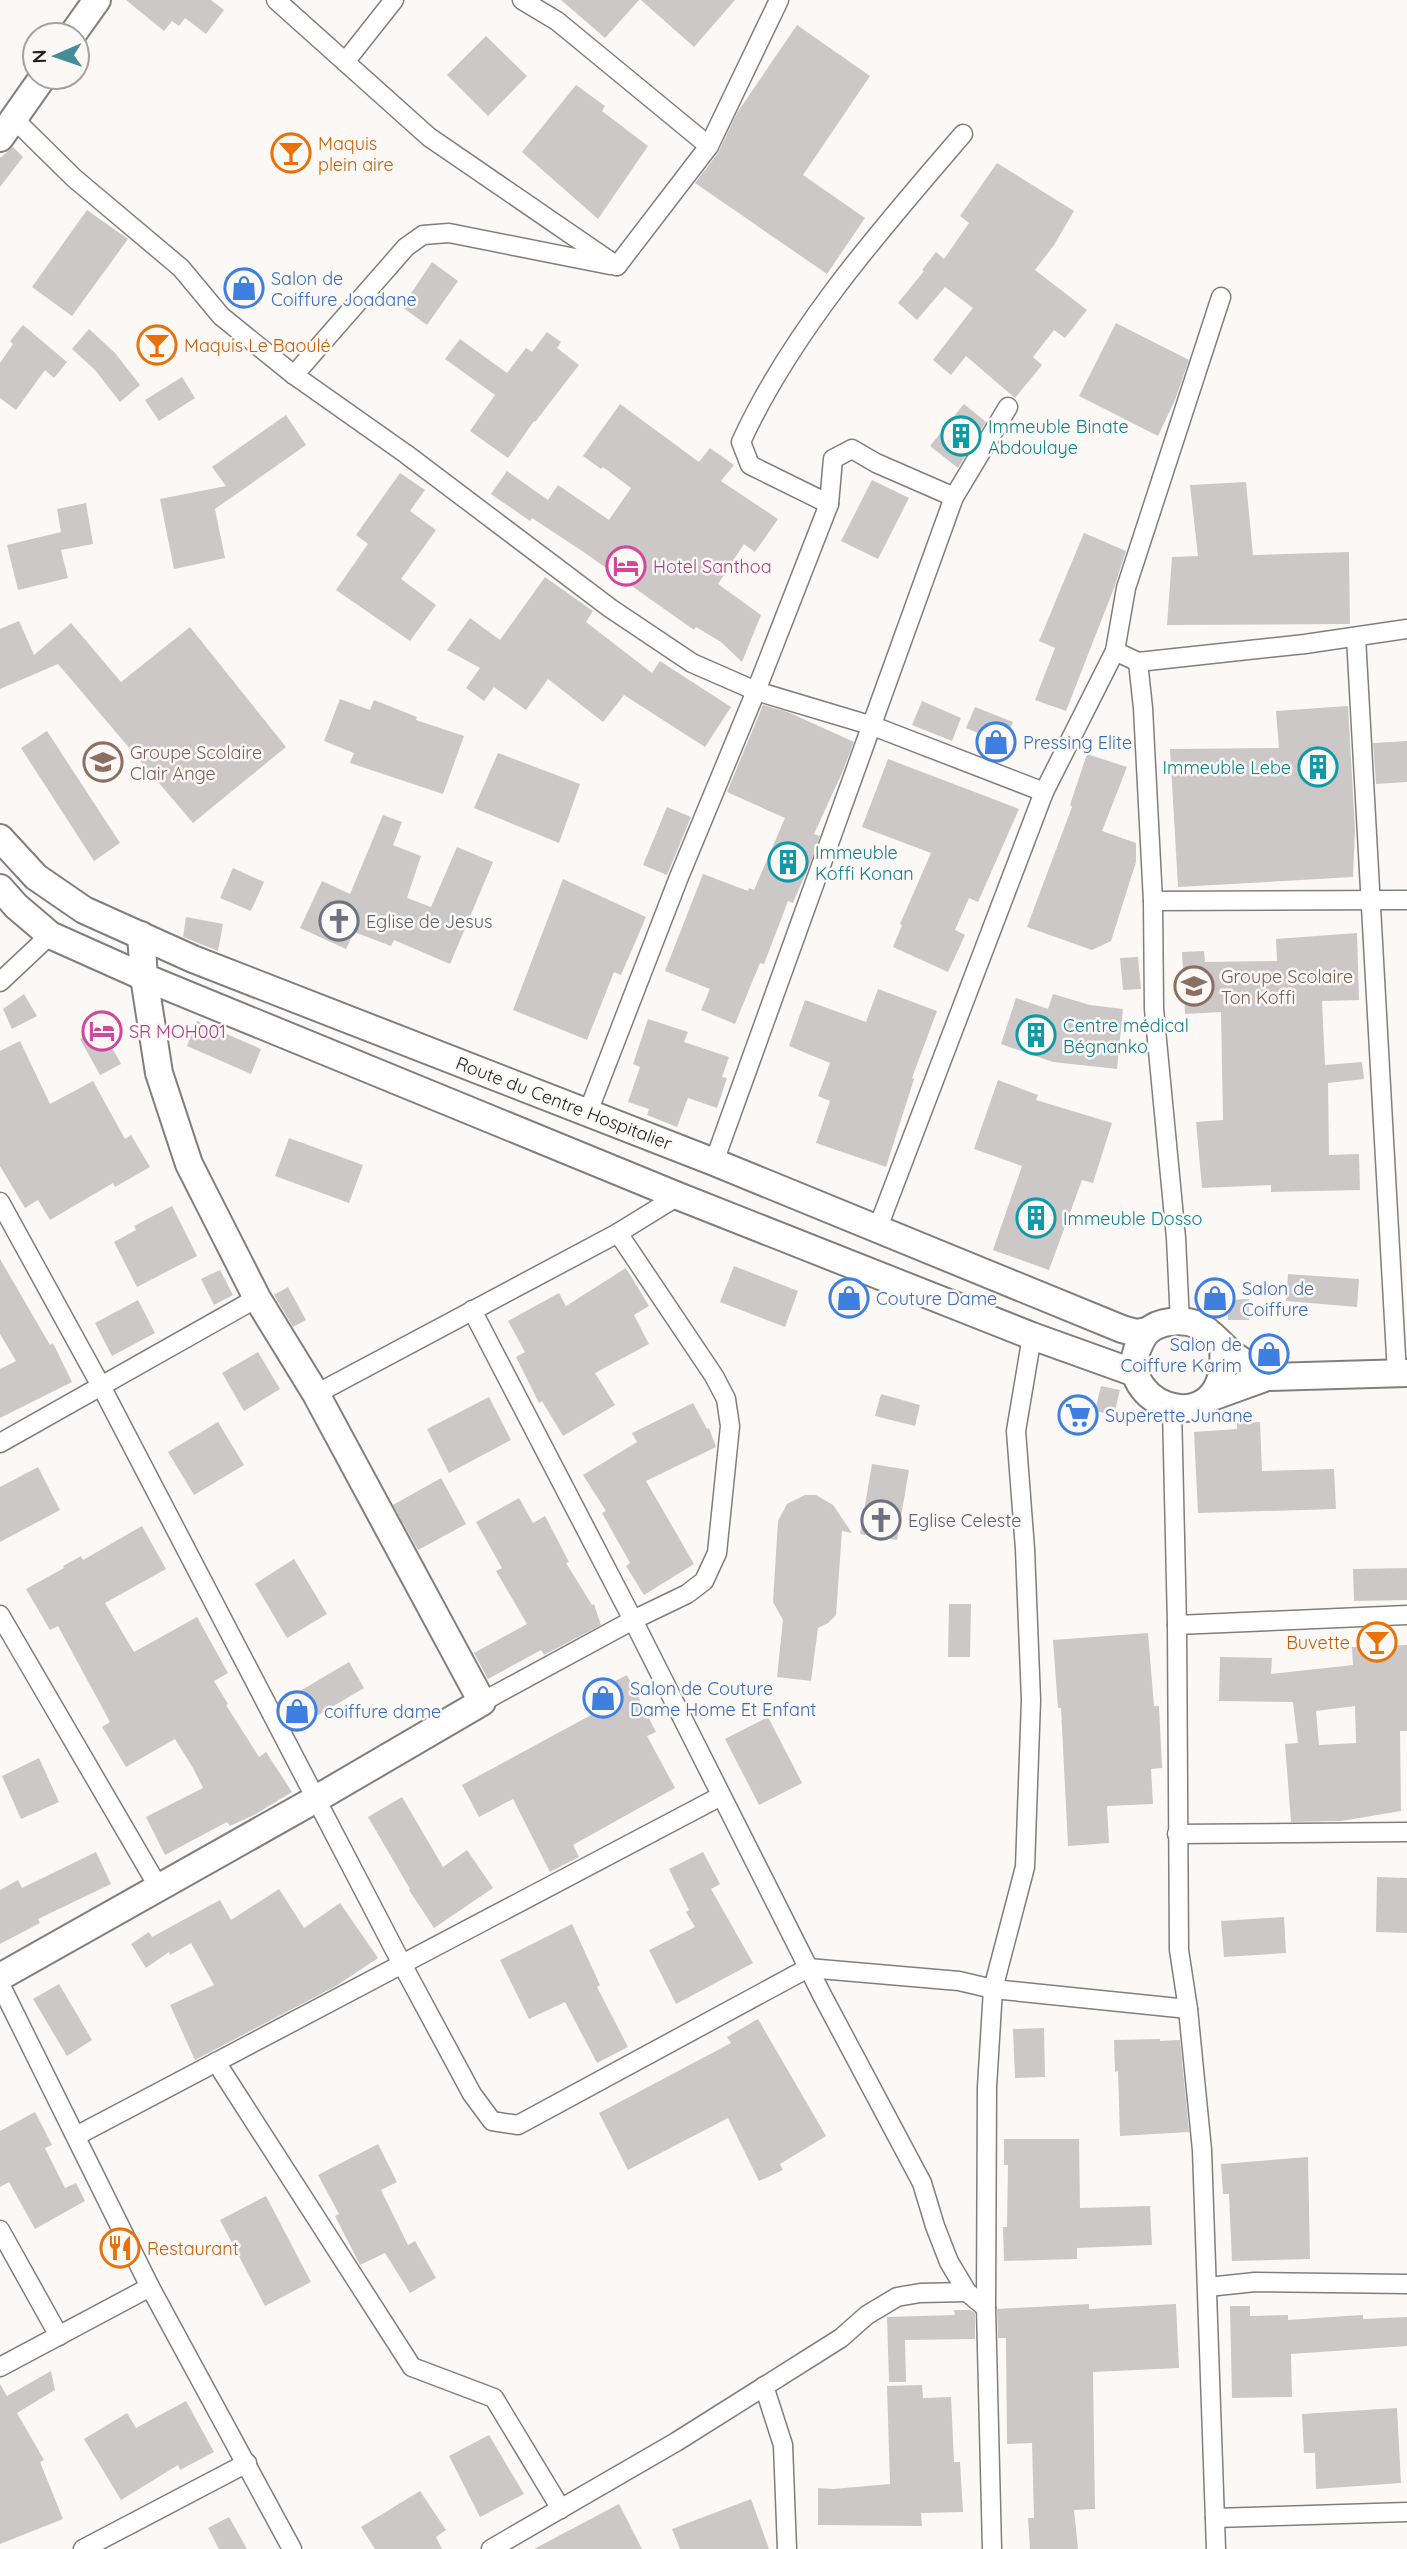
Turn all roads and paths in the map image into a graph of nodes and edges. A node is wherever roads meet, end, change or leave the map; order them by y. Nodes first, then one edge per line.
1 (97, 0) edge
2 (276, 0) edge
3 (394, 0) edge
4 (522, 0) edge
5 (779, 0) edge
6 (82, 21) edge
7 (345, 62) junction
8 (33, 91) edge
9 (7, 128) edge
10 (963, 134) dead end
11 (709, 146) junction
12 (617, 267) junction
13 (1221, 297) dead end
14 (294, 375) junction
15 (1008, 407) dead end
16 (954, 497) junction
17 (829, 504) junction
18 (1407, 629) edge
19 (1356, 638) junction
20 (1115, 651) junction
21 (1138, 662) junction
22 (756, 691) junction
23 (873, 726) junction
24 (1044, 792) junction
25 (0, 838) edge
26 (0, 888) edge
27 (1407, 900) edge
28 (1153, 901) junction
29 (1371, 901) junction
30 (50, 935) junction
31 (141, 935) junction
32 (144, 977) junction
33 (0, 982) edge
34 (587, 1112) junction
35 (714, 1162) junction
36 (678, 1196) junction
37 (0, 1202) edge
38 (877, 1230) junction
39 (618, 1233) junction
40 (257, 1298) junction
41 (472, 1310) junction
42 (1180, 1322) junction
43 (1147, 1331) junction
44 (1032, 1336) junction
45 (1223, 1347) junction
46 (1135, 1373) junction
47 (1402, 1374) edge
48 (1266, 1377) junction
49 (101, 1386) junction
50 (316, 1394) junction
51 (1212, 1397) junction
52 (1172, 1408) junction
53 (0, 1443) edge
54 (0, 1615) edge
55 (1407, 1615) edge
56 (633, 1620) junction
57 (1177, 1625) junction
58 (482, 1702) junction
59 (721, 1796) junction
60 (316, 1799) junction
61 (1407, 1832) edge
62 (1177, 1834) junction
63 (159, 1888) junction
64 (402, 1964) junction
65 (808, 1968) junction
66 (0, 1977) edge
67 (0, 1984) edge
68 (993, 1989) junction
69 (1188, 2009) junction
70 (216, 2062) junction
71 (76, 2136) junction
72 (0, 2230) edge
73 (1407, 2284) edge
74 (150, 2287) junction
75 (1208, 2287) junction
76 (967, 2292) junction
77 (986, 2308) junction
78 (59, 2336) junction
79 (0, 2367) edge
80 (764, 2386) junction
81 (247, 2463) junction
82 (561, 2509) junction
83 (1407, 2512) edge
84 (1215, 2518) junction
85 (518, 2542) edge
86 (83, 2549) edge
87 (292, 2549) edge
88 (491, 2549) edge
89 (787, 2549) edge
90 (992, 2549) edge
91 (1216, 2549) edge

1 - 6 street
2 - 7 street
3 - 7 street
4 - 11 street
5 - 11 street
7 - 12 street
8 - 9 street
9 - 14 street
10 - 17 street
11 - 12 street
12 - 14 street
13 - 20 street
14 - 22 street
15 - 16 street
16 - 17 street
16 - 23 street
17 - 22 street
18 - 19 street
19 - 21 street
19 - 29 street
20 - 21 street
20 - 24 street
21 - 28 street
22 - 23 street
22 - 34 street
23 - 24 street
23 - 35 street
24 - 38 street
25 - 31 street, Route du Centre Hospitalier
26 - 30 street
27 - 29 street
28 - 29 street
28 - 42 street
29 - 47 street
30 - 32 street
30 - 33 street
31 - 32 street
31 - 34 street, Route du Centre Hospitalier
32 - 36 street
32 - 40 street
34 - 35 street, Route du Centre Hospitalier
35 - 38 street, Route du Centre Hospitalier
36 - 39 street
36 - 44 street
37 - 49 street
38 - 43 street, Route du Centre Hospitalier
39 - 41 street
39 - 56 street
40 - 49 street
40 - 50 street
41 - 50 street
41 - 56 street
42 - 43 street
42 - 45 street
43 - 46 street
44 - 46 street
44 - 68 street
45 - 48 street
45 - 51 street
46 - 52 street
47 - 48 street
48 - 51 street
49 - 53 street
49 - 60 street
50 - 58 street
51 - 52 street
52 - 57 street
54 - 63 street
55 - 57 street
56 - 58 street
56 - 59 street
57 - 62 street
58 - 60 street
59 - 64 street
59 - 65 street
60 - 63 street
60 - 64 street
61 - 62 street
62 - 69 street
63 - 66 street
64 - 65 street
64 - 70 street
65 - 68 street
65 - 76 street
67 - 71 street
68 - 69 street
68 - 77 street
69 - 75 street
70 - 71 street
70 - 82 street
71 - 74 street
72 - 78 street
73 - 75 street
74 - 78 street
74 - 81 street
75 - 84 street
76 - 77 street
76 - 80 street
77 - 90 street
78 - 79 street
80 - 82 street
80 - 89 street
81 - 86 street
81 - 87 street
82 - 85 street
83 - 84 street
84 - 91 street
85 - 88 street

